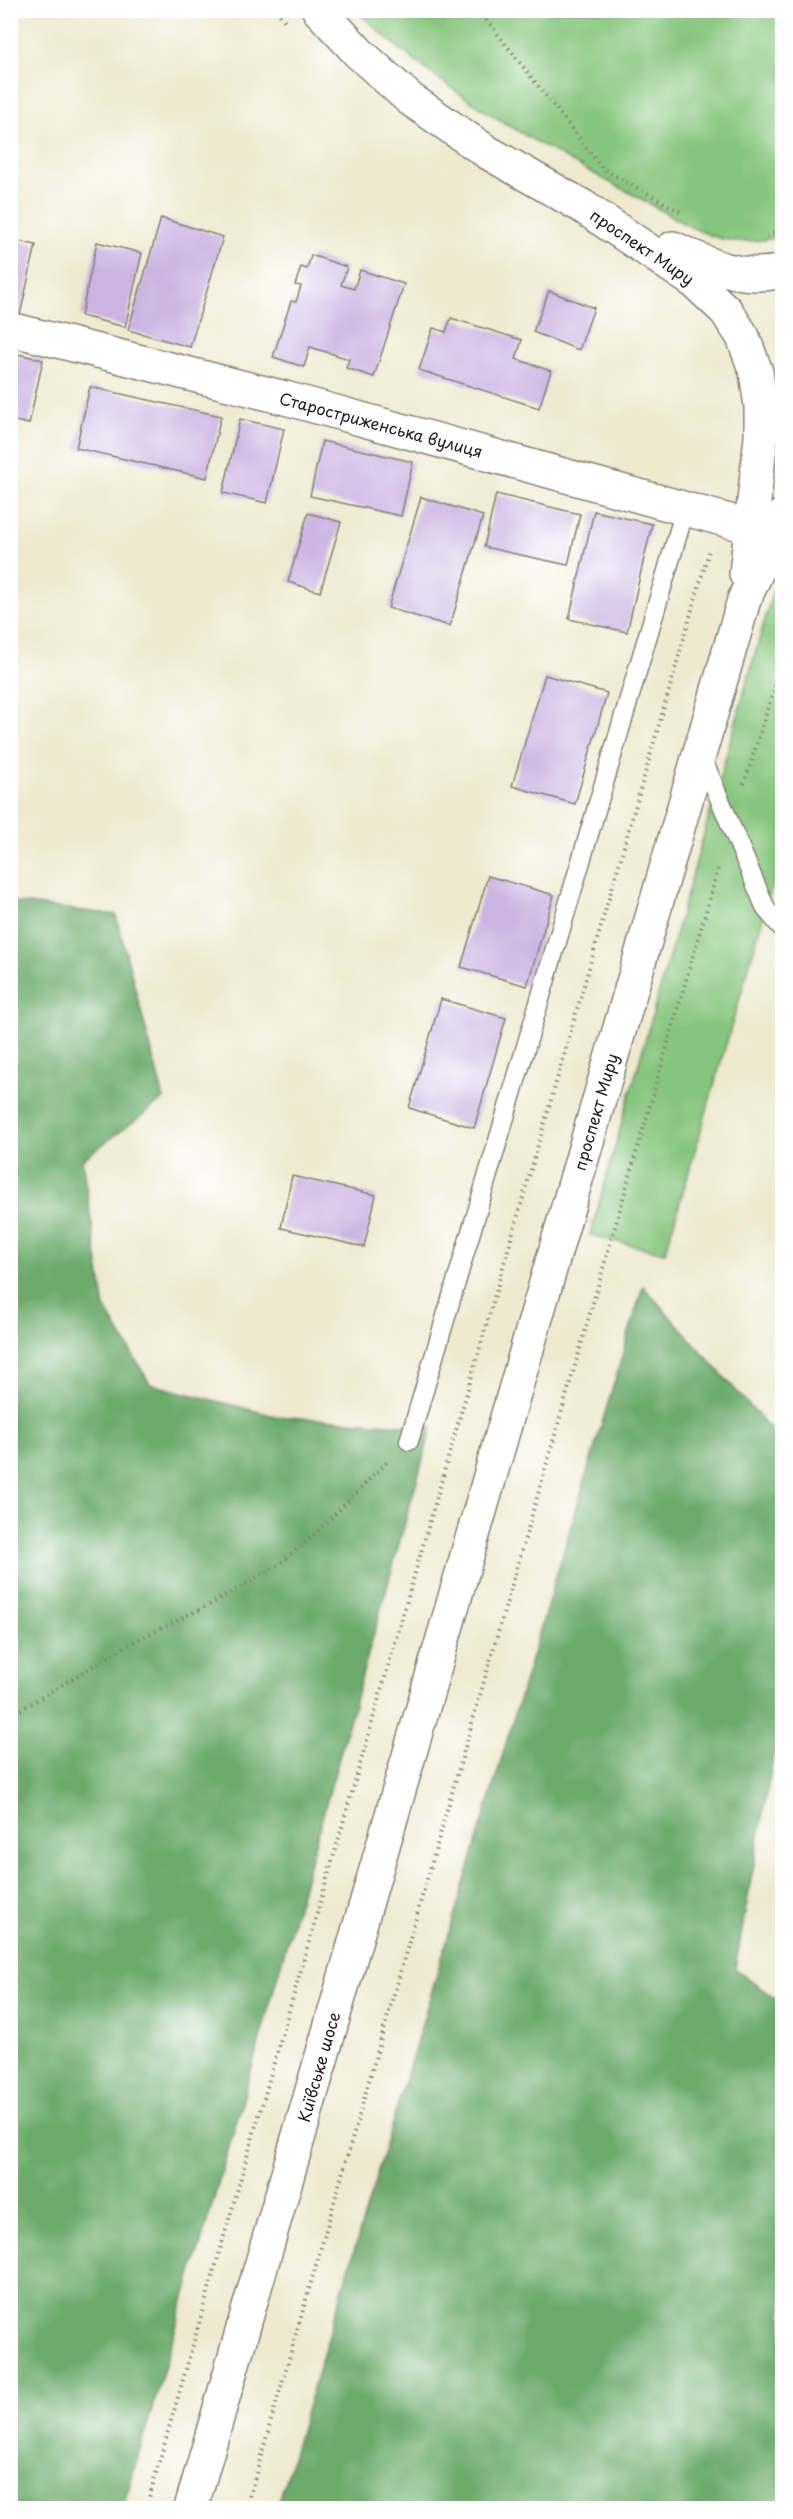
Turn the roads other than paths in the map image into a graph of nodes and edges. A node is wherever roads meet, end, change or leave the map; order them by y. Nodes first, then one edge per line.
1 (319, 10) edge
2 (582, 206) junction
3 (783, 271) edge
4 (10, 329) edge
5 (685, 510) junction
6 (783, 516) edge
7 (751, 527) junction
8 (744, 600) junction
9 (700, 753) junction
10 (783, 928) edge
11 (409, 1441) road end
12 (447, 1625) joint
13 (191, 2508) edge

1 - 2 main road, проспект Миру
2 - 3 main road
2 - 7 main road, проспект Миру
4 - 5 main road, Старостриженська вулиця
5 - 7 main road, Старостриженська вулиця
5 - 11 lane
6 - 8 main road, проспект Миру
7 - 8 main road, проспект Миру
8 - 9 main road, проспект Миру
9 - 10 lane
9 - 12 main road, проспект Миру
12 - 13 main road, Київське шосе

